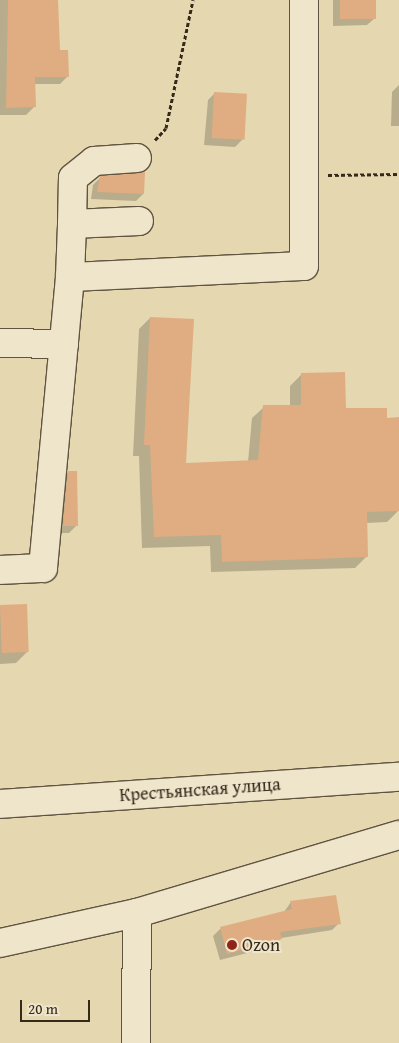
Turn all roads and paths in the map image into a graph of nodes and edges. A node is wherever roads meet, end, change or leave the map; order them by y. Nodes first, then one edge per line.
1 (193, 0) edge
2 (304, 0) edge
3 (137, 158) joint
4 (399, 174) edge
5 (305, 176) junction
6 (139, 221) dead end
7 (72, 224) junction
8 (70, 277) junction
9 (0, 343) edge
10 (64, 344) junction
11 (0, 570) edge
12 (399, 777) edge
13 (0, 804) edge
14 (399, 835) edge
15 (137, 912) junction
16 (0, 942) edge
17 (136, 1043) edge

1 - 3 path
2 - 5 street
3 - 7 street
4 - 5 path
5 - 8 street
6 - 7 street
7 - 8 street
8 - 10 street
9 - 10 street
10 - 11 street
12 - 13 street, Крестьянская улица
14 - 15 street
15 - 16 street
15 - 17 street

